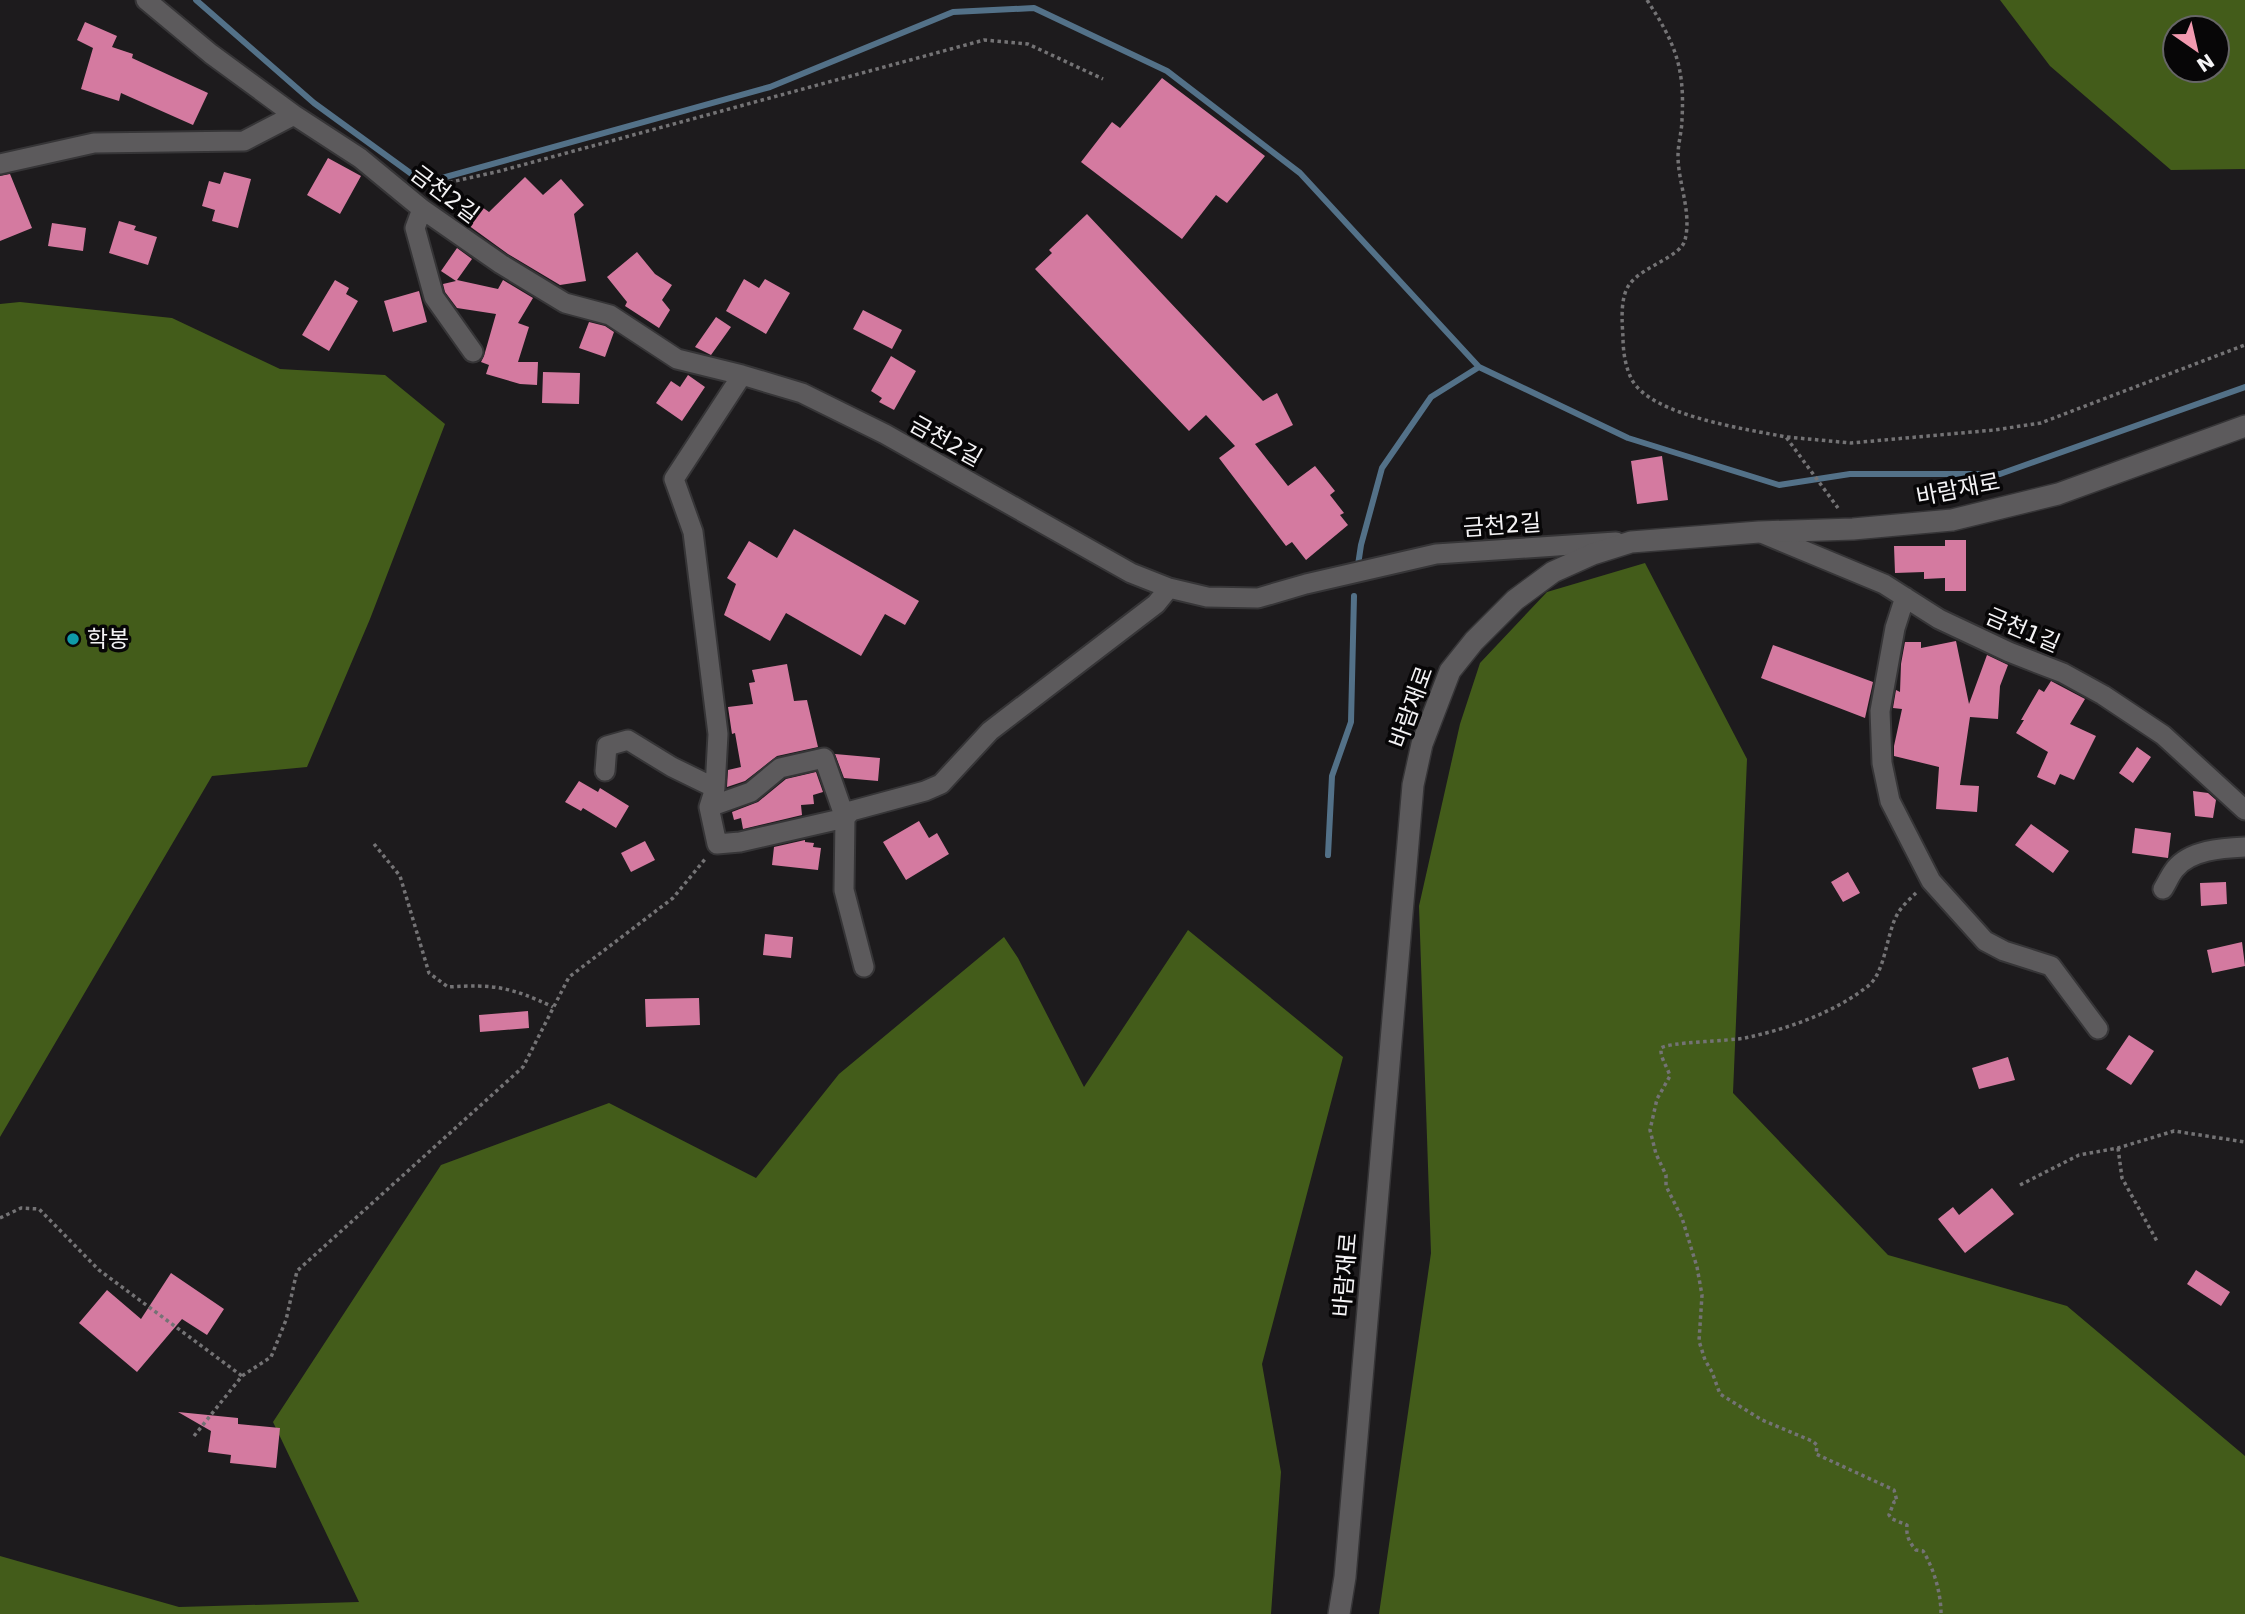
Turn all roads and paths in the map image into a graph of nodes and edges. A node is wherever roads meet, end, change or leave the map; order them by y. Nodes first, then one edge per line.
1 (146, 0) edge
2 (1647, 0) edge
3 (1103, 79) dead end
4 (294, 115) junction
5 (0, 164) edge
6 (422, 209) junction
7 (2245, 345) edge
8 (473, 352) dead end
9 (742, 375) junction
10 (2245, 426) edge
11 (1786, 436) junction
12 (1826, 491) dead end
13 (1759, 532) junction
14 (1631, 542) junction
15 (1169, 588) junction
16 (1905, 597) junction
17 (605, 771) dead end
18 (715, 788) junction
19 (709, 807) junction
20 (2245, 810) edge
21 (845, 818) junction
22 (374, 844) dead end
23 (717, 844) junction
24 (2245, 847) edge
25 (1931, 881) junction
26 (2163, 890) dead end
27 (864, 967) dead end
28 (553, 1007) junction
29 (2098, 1029) dead end
30 (2245, 1142) edge
31 (2118, 1148) junction
32 (2020, 1185) dead end
33 (0, 1218) edge
34 (2158, 1243) dead end
35 (242, 1376) junction
36 (194, 1436) dead end
37 (1339, 1614) edge
38 (1941, 1614) edge

1 - 4 street, 금천2길
2 - 11 path
3 - 6 path
4 - 5 street
4 - 6 street, 금천2길
6 - 8 street
6 - 9 street, 금천2길
7 - 11 path
9 - 15 street, 금천2길
9 - 18 street
10 - 13 street, 바람재로
11 - 12 path
13 - 14 street, 바람재로
13 - 16 street, 금천1길
14 - 15 street, 금천2길
14 - 37 street, 바람재로
15 - 21 street
16 - 20 street, 금천1길
16 - 25 street
17 - 18 street
18 - 19 street
19 - 21 street
19 - 23 street
21 - 23 street
21 - 27 street
22 - 28 path
23 - 28 path
24 - 26 street
25 - 29 street
25 - 38 path
28 - 35 path
30 - 31 path
31 - 32 path
31 - 34 path
33 - 35 path
35 - 36 path

